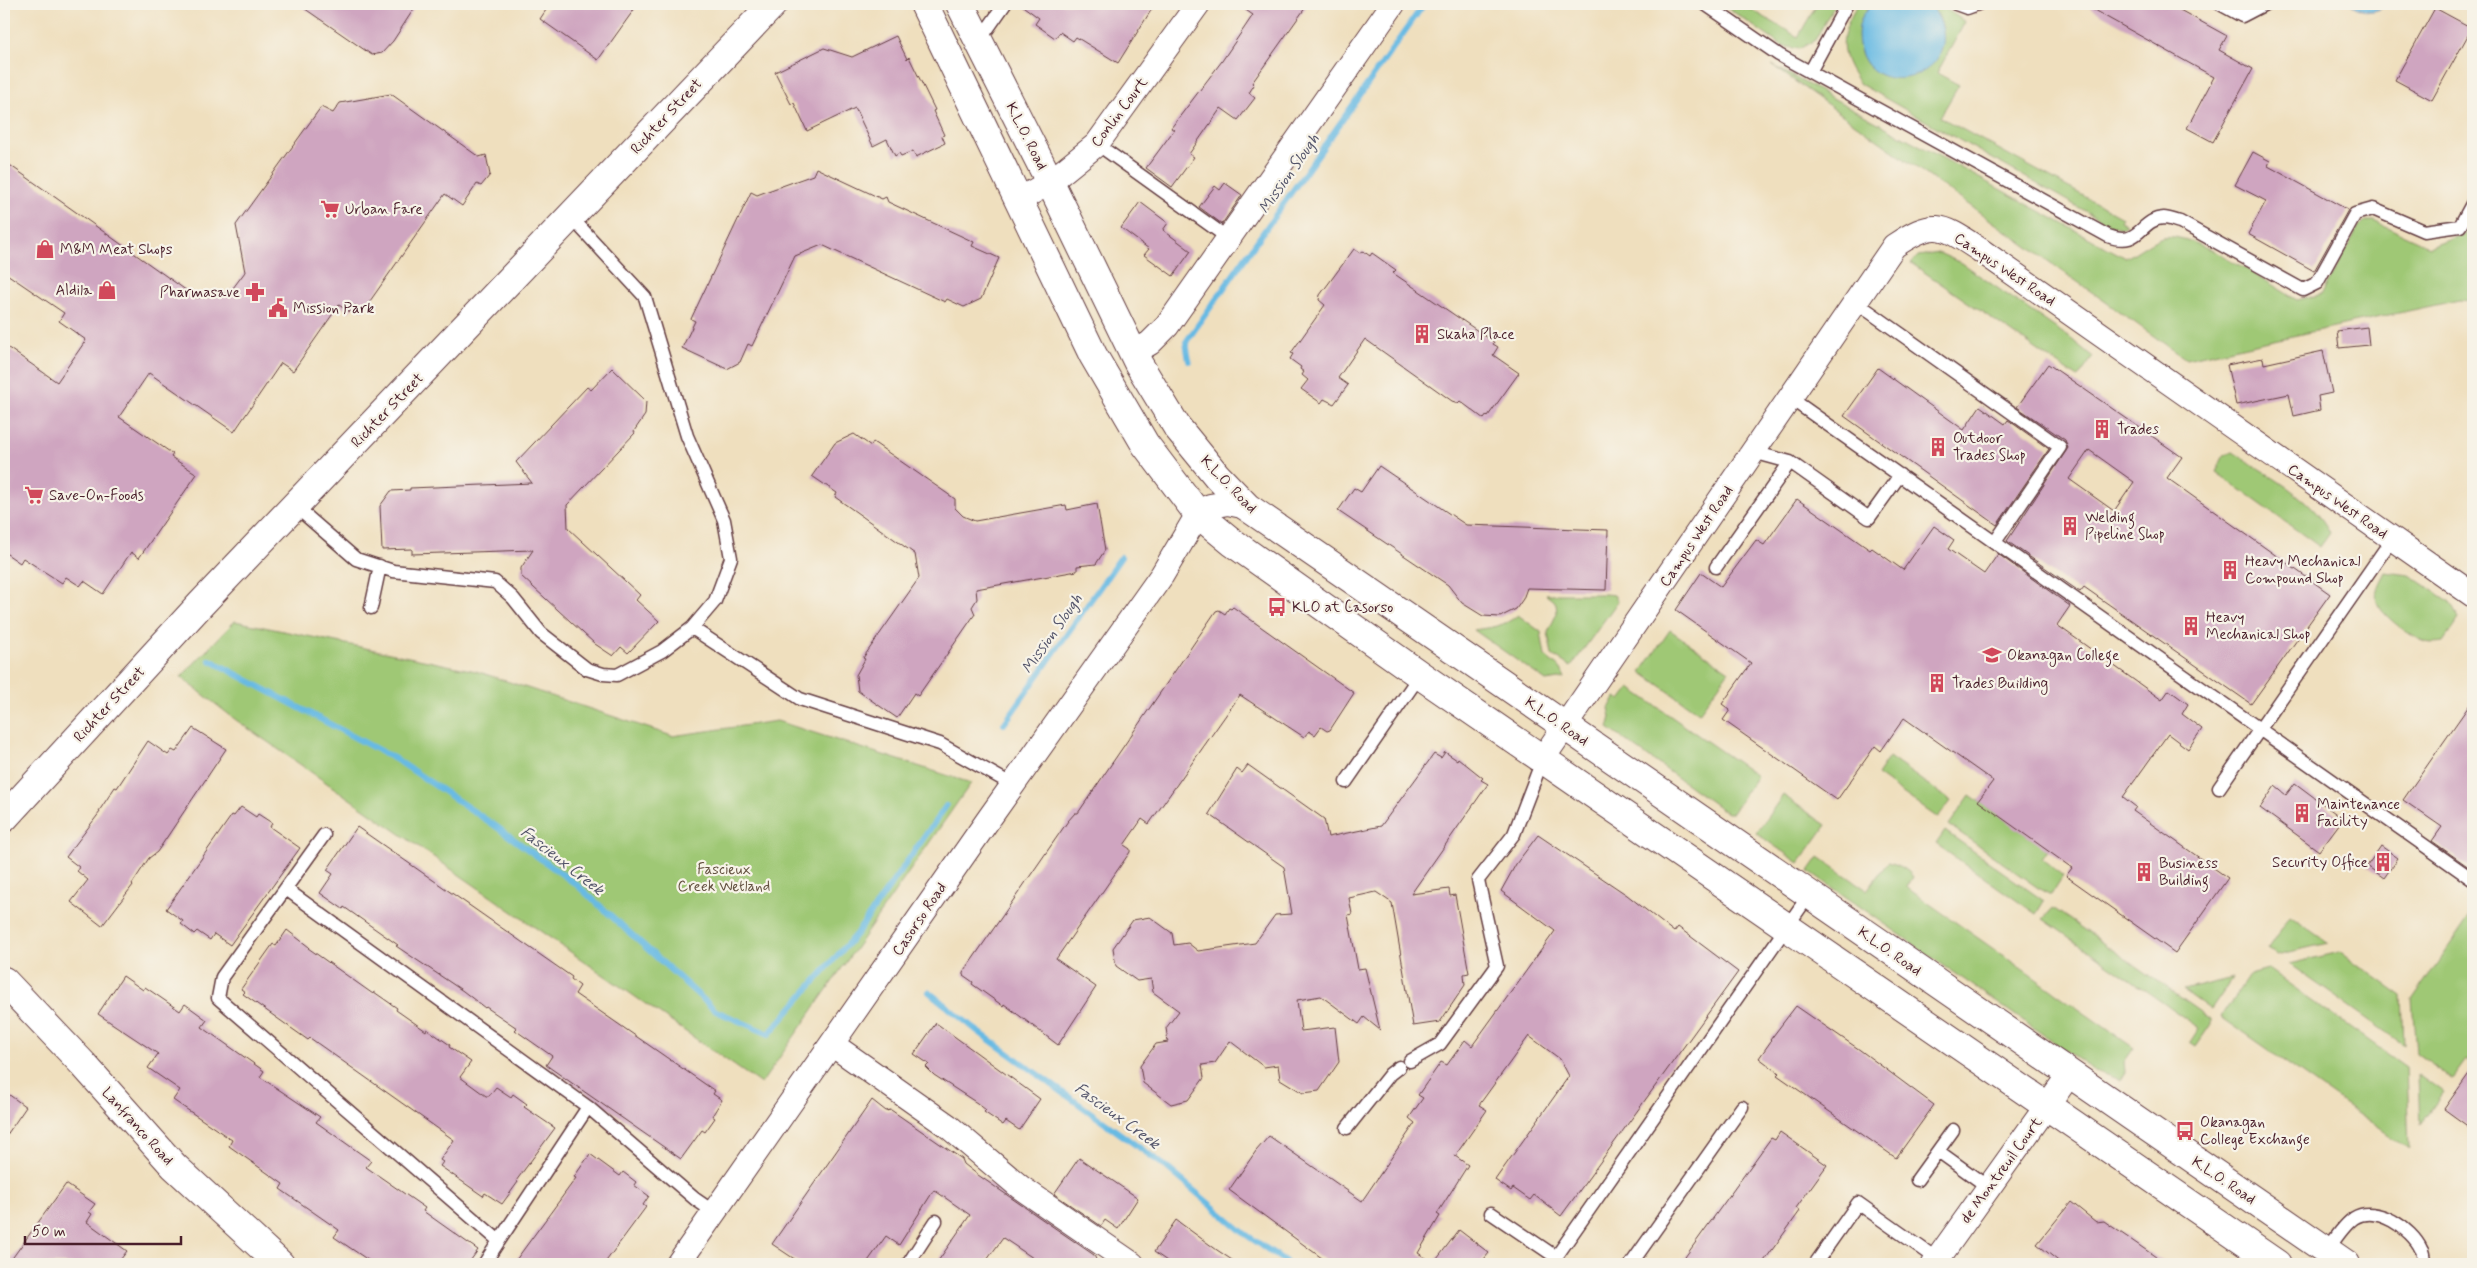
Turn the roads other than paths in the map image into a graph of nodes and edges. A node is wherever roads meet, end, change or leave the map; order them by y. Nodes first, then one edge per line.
1 (772, 4) edge
2 (924, 4) edge
3 (960, 4) edge
4 (1005, 4) edge
5 (1198, 4) edge
6 (1393, 4) edge
7 (1705, 4) edge
8 (1847, 4) edge
9 (1956, 4) edge
10 (1978, 4) edge
11 (2220, 4) edge
12 (2265, 4) edge
13 (979, 41) junction
14 (1810, 72) junction
15 (1097, 144) junction
16 (1050, 182) junction
17 (1019, 200) junction
18 (2473, 202) edge
19 (571, 217) junction
20 (1228, 238) junction
21 (1868, 310) dead end
22 (1132, 353) junction
23 (1790, 398) junction
24 (1753, 452) junction
25 (1790, 462) junction
26 (1900, 475) junction
27 (294, 506) junction
28 (1247, 506) junction
29 (1208, 523) junction
30 (2392, 538) junction
31 (1994, 542) junction
32 (380, 566) junction
33 (1716, 567) dead end
34 (2473, 595) edge
35 (371, 608) dead end
36 (692, 628) junction
37 (1420, 675) junction
38 (1564, 725) junction
39 (2259, 730) junction
40 (1543, 758) junction
41 (1346, 782) dead end
42 (1013, 784) junction
43 (2219, 788) dead end
44 (4, 818) edge
45 (324, 835) dead end
46 (2472, 879) dead end
47 (286, 889) junction
48 (1809, 895) junction
49 (1787, 927) junction
50 (4, 981) edge
51 (833, 1044) junction
52 (1410, 1061) dead end
53 (1399, 1067) dead end
54 (2069, 1075) junction
55 (2047, 1106) junction
56 (588, 1107) junction
57 (1742, 1108) dead end
58 (1347, 1128) dead end
59 (1953, 1130) dead end
60 (1938, 1151) junction
61 (1917, 1180) dead end
62 (1988, 1187) junction
63 (714, 1212) junction
64 (1491, 1212) dead end
65 (936, 1221) dead end
66 (500, 1241) junction
67 (2337, 1258) edge
68 (1935, 1262) edge
69 (280, 1264) edge
70 (484, 1264) edge
71 (678, 1264) edge
72 (908, 1264) edge
73 (1132, 1264) edge
74 (1631, 1264) edge
75 (1815, 1264) edge
76 (2277, 1264) edge
77 (2424, 1264) edge

1 - 19 main road, Richter Street
2 - 17 main road
3 - 13 main road, K.L.O. Road
4 - 13 lane
5 - 15 street, Conlin Court
6 - 20 street
7 - 14 lane
8 - 14 lane
9 - 10 lane
11 - 12 lane
13 - 16 main road, K.L.O. Road
14 - 18 lane
15 - 16 street, Conlin Court
15 - 20 lane
16 - 17 street, Conlin Court
16 - 22 main road, K.L.O. Road
17 - 29 main road
19 - 27 main road, Richter Street
19 - 36 lane
20 - 22 street
21 - 31 lane
22 - 28 main road, K.L.O. Road
23 - 24 street, Campus West Road
23 - 26 lane
23 - 30 street, Campus West Road
24 - 25 lane
24 - 38 street, Campus West Road
25 - 26 lane
25 - 33 lane
26 - 31 lane
27 - 32 lane
27 - 44 main road, Richter Street
28 - 29 street
28 - 38 main road, K.L.O. Road
29 - 37 main road
29 - 42 street, Casorso Road
30 - 34 street, Campus West Road
30 - 39 lane
31 - 39 lane
32 - 35 lane
32 - 36 lane
36 - 42 lane
37 - 40 main road
37 - 41 lane
38 - 40 street, Campus West Road
38 - 48 main road, K.L.O. Road
39 - 43 lane
39 - 46 lane
40 - 49 main road
40 - 52 lane
42 - 51 street, Casorso Road
45 - 47 lane
47 - 56 lane
47 - 66 lane
48 - 49 lane
48 - 54 main road, K.L.O. Road
49 - 55 main road
49 - 64 lane
50 - 69 main road, Lanfranco Road
51 - 63 street, Casorso Road
51 - 73 street
53 - 58 lane
54 - 55 street, de Montreuil Court
54 - 67 main road, K.L.O. Road
55 - 62 street, de Montreuil Court
55 - 76 main road
56 - 63 lane
56 - 66 lane
57 - 74 lane
59 - 60 lane
60 - 61 lane
60 - 62 lane
62 - 68 street, de Montreuil Court
63 - 71 street, Casorso Road
65 - 72 lane
66 - 70 lane
67 - 77 lane
68 - 75 lane

